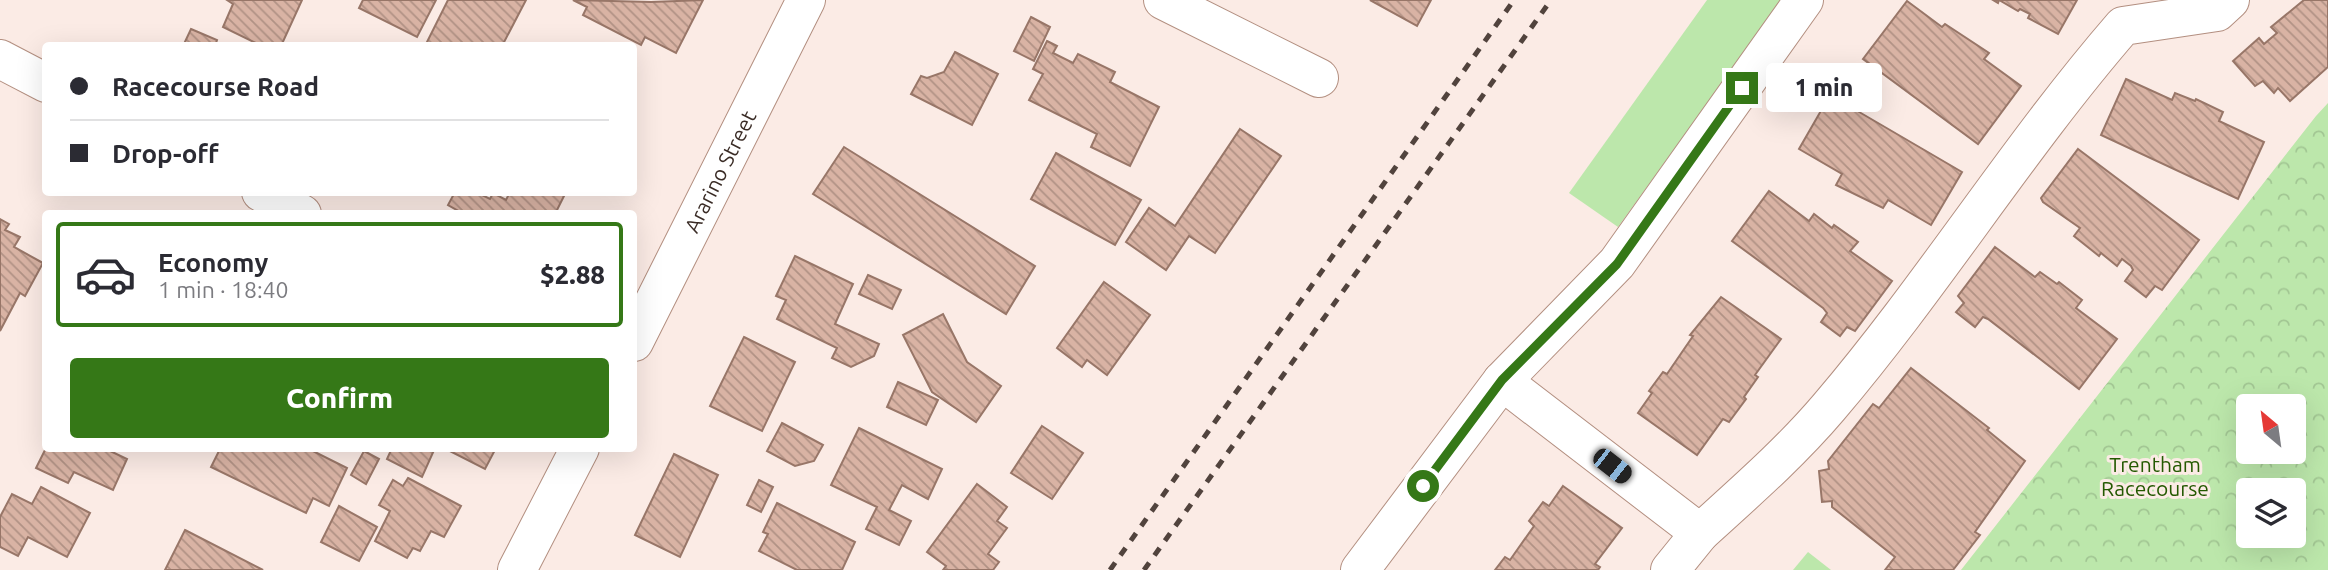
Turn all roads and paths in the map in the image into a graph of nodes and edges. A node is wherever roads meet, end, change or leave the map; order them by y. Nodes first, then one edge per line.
1 (806, 0) edge
2 (1163, 0) edge
3 (1804, 0) edge
4 (2230, 0) edge
5 (2122, 13) edge
6 (0, 59) edge
7 (1318, 78) dead end
8 (42, 81) edge
9 (268, 196) edge
10 (295, 210) edge
11 (637, 336) edge
12 (1502, 380) junction
13 (578, 452) edge
14 (1700, 533) junction
15 (517, 570) edge
16 (1360, 570) edge
17 (1670, 570) edge

1 - 11 street, Ararino Street
2 - 7 street
3 - 12 street
4 - 5 street
5 - 14 street
6 - 8 street
9 - 10 street
12 - 14 street
12 - 16 street
13 - 15 street
14 - 17 street

